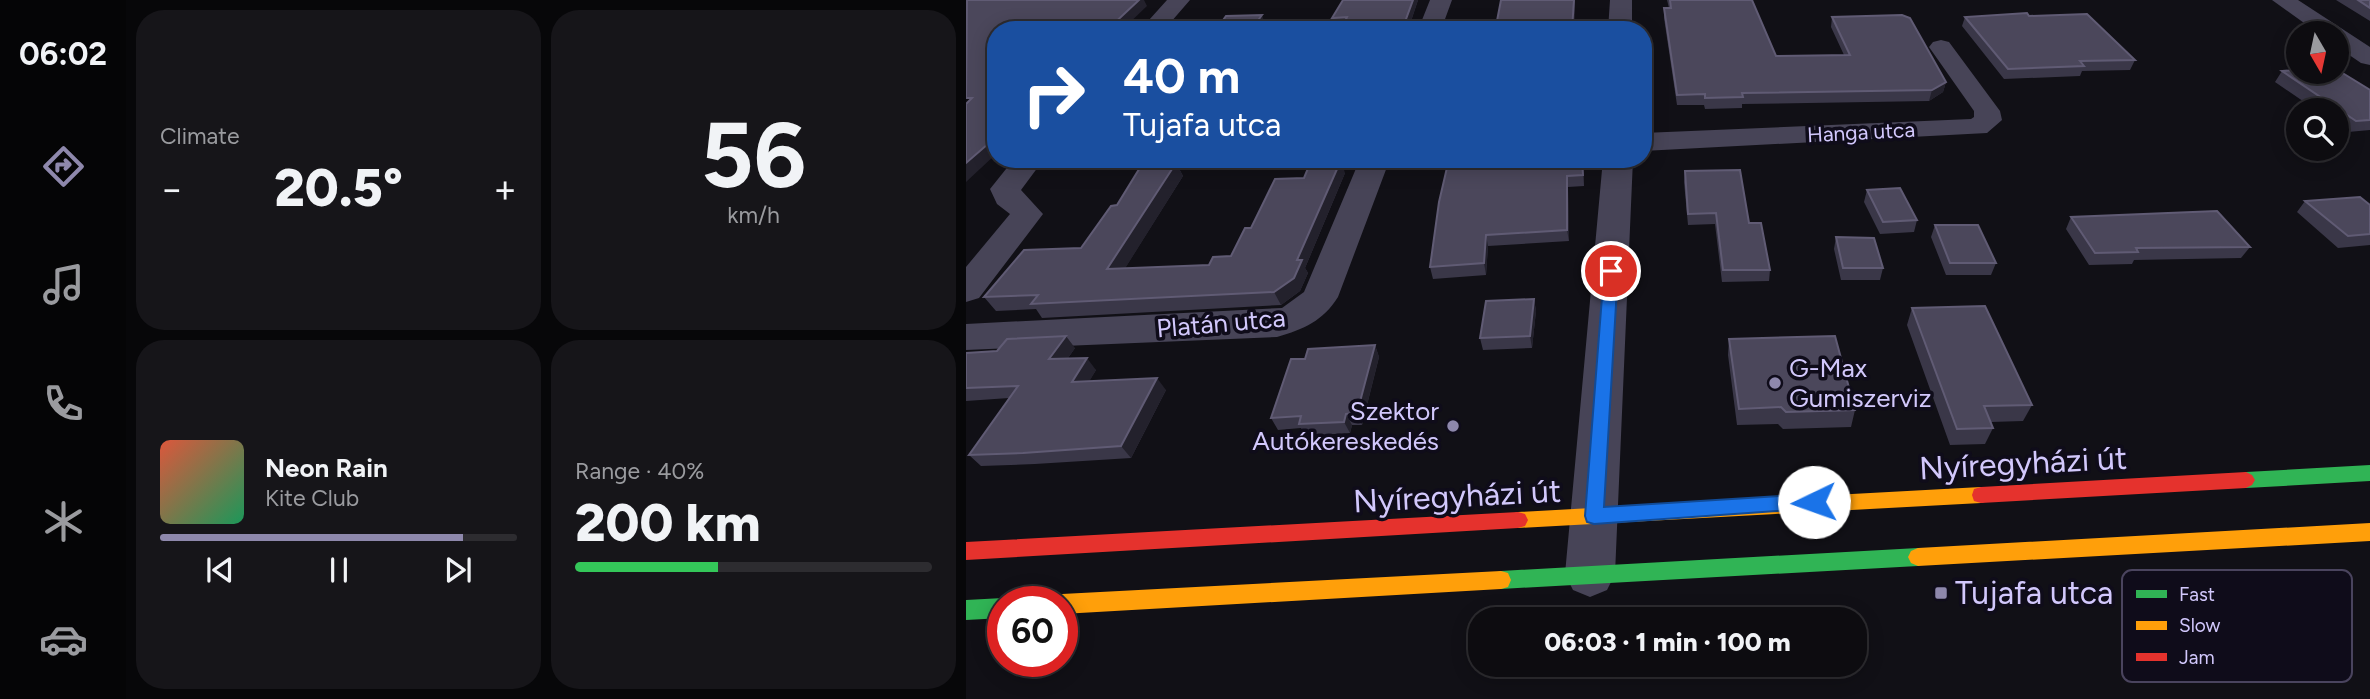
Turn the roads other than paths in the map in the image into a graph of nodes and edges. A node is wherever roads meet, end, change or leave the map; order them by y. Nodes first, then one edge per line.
1 (1179, 0) edge
2 (1441, 0) edge
3 (1621, 0) edge
4 (2283, 0) edge
5 (1159, 21) edge
6 (1433, 21) edge
7 (1620, 21) edge
8 (2315, 21) edge
9 (2349, 44) edge
10 (1941, 47) dead end
11 (2370, 58) edge
12 (1652, 142) edge
13 (1022, 168) edge
14 (1371, 168) edge
15 (1617, 168) edge
16 (966, 290) edge
17 (966, 337) edge
18 (2370, 472) edge
19 (1594, 516) junction
20 (2370, 532) edge
21 (966, 551) edge
22 (1590, 574) junction
23 (1078, 603) edge
24 (987, 609) edge
25 (966, 610) edge

1 - 5 street
2 - 6 street
3 - 7 street
4 - 8 street
9 - 11 street
10 - 12 street, Hanga utca
13 - 16 street
14 - 17 street, Platán utca
15 - 19 street
18 - 19 main road, Nyíregyházi út
19 - 21 main road, Nyíregyházi út
19 - 22 street
20 - 22 main road
22 - 23 main road
24 - 25 main road

